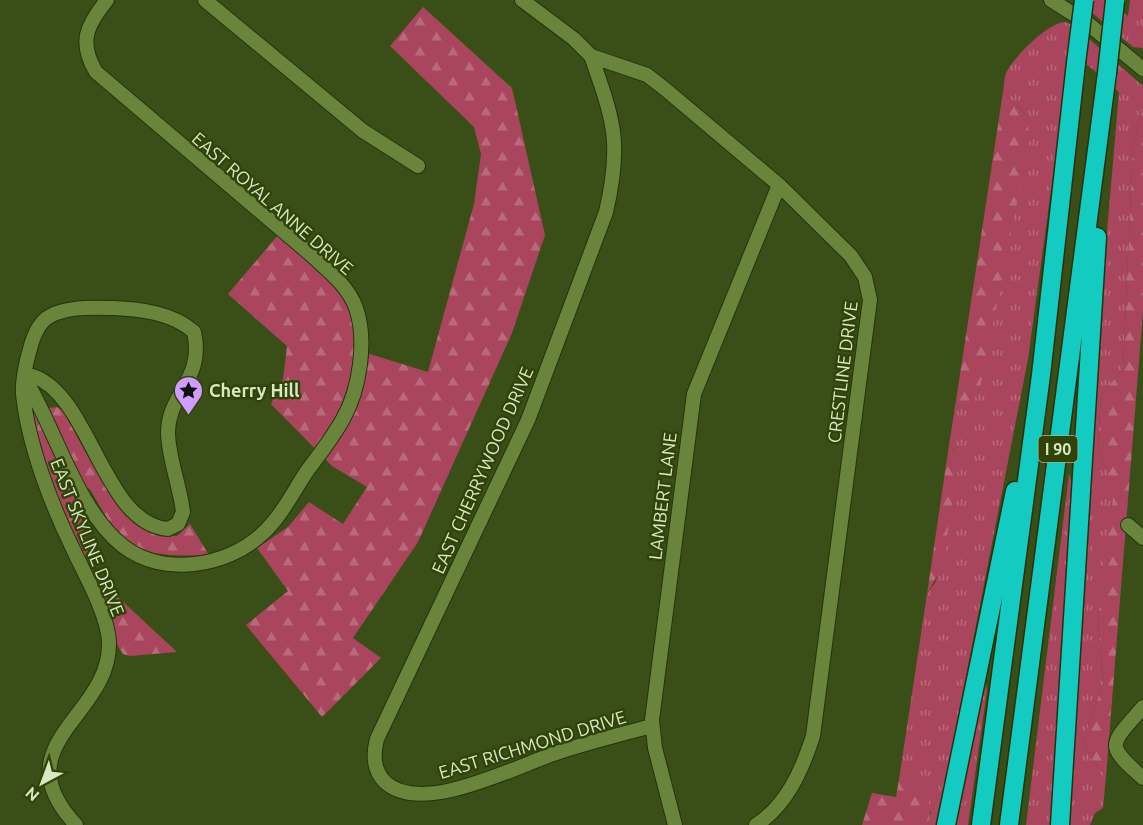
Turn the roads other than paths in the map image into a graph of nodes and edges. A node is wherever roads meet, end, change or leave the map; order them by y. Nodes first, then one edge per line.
1 (107, 0) edge
2 (205, 0) edge
3 (522, 0) edge
4 (1051, 0) edge
5 (1084, 0) edge
6 (1115, 0) edge
7 (591, 56) junction
8 (1143, 69) edge
9 (1102, 115) junction
10 (418, 166) dead end
11 (778, 185) junction
12 (1041, 375) junction
13 (25, 379) junction
14 (1128, 525) dead end
15 (1143, 538) edge
16 (1143, 707) edge
17 (652, 726) junction
18 (1143, 778) edge
19 (388, 785) joint
20 (71, 824) edge
21 (675, 825) edge
22 (756, 825) edge
23 (946, 825) edge
24 (981, 825) edge
25 (1009, 825) edge
26 (1060, 825) edge

1 - 13 street, EAST ROYAL ANNE DRIVE
2 - 10 street
3 - 7 street, CRESTLINE DRIVE
4 - 8 street
5 - 12 highway, I 90, bridge
6 - 9 highway, I 90, bridge
7 - 11 street, CRESTLINE DRIVE
7 - 19 street, EAST CHERRYWOOD DRIVE
9 - 25 highway, I 90
9 - 26 highway, I 90
11 - 17 street, LAMBERT LANE
11 - 22 street, CRESTLINE DRIVE
12 - 23 highway
12 - 24 highway, I 90
13 - 13 street, EAST SKYLINE DRIVE
13 - 20 street, EAST SKYLINE DRIVE
14 - 15 street
16 - 18 street
17 - 19 street, EAST RICHMOND DRIVE
17 - 21 street, LAMBERT LANE

